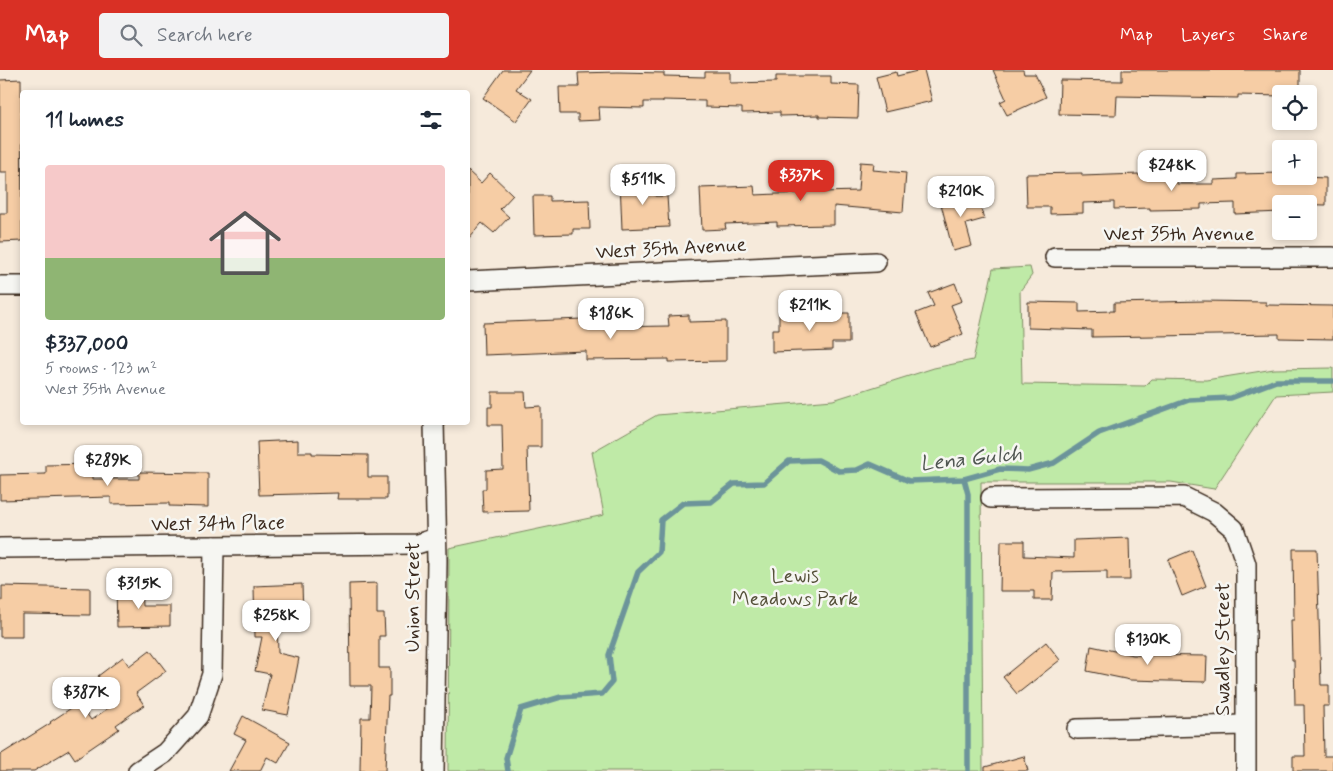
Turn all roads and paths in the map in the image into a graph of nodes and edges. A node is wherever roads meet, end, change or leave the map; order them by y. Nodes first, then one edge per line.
1 (1055, 257) dead end
2 (1333, 257) edge
3 (876, 262) dead end
4 (470, 282) edge
5 (0, 286) edge
6 (20, 286) edge
7 (434, 425) edge
8 (991, 498) dead end
9 (436, 538) junction
10 (214, 546) junction
11 (0, 548) edge
12 (1245, 725) junction
13 (1077, 728) dead end
14 (138, 771) edge
15 (434, 771) edge
16 (1246, 771) edge

1 - 2 street, West 35th Avenue
3 - 4 street, West 35th Avenue
5 - 6 street
7 - 9 street, Union Street
8 - 12 street, Swadley Street
9 - 10 street, West 34th Place
9 - 15 street, Union Street
10 - 11 street, West 34th Place
10 - 14 street
12 - 13 street
12 - 16 street, Swadley Street

